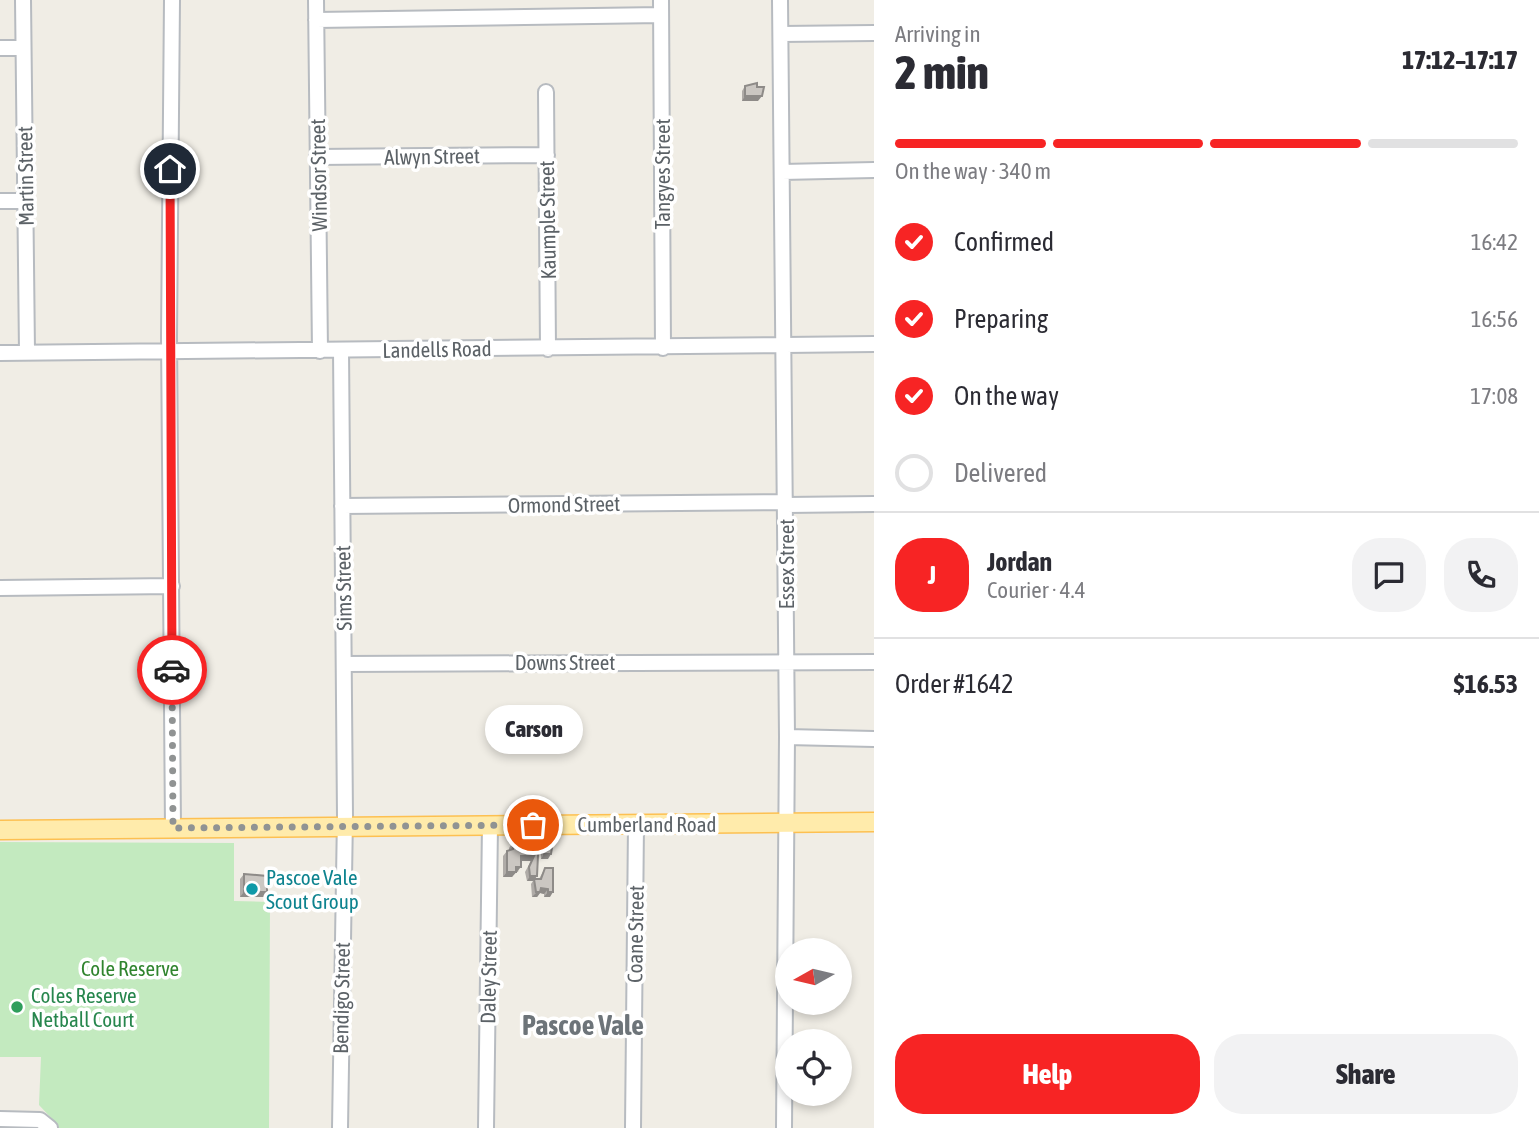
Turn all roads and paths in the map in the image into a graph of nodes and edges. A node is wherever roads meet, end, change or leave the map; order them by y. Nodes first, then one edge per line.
1 (23, 0) edge
2 (172, 0) edge
3 (316, 0) edge
4 (661, 0) edge
5 (780, 0) edge
6 (661, 15) junction
7 (316, 20) junction
8 (874, 33) edge
9 (781, 34) junction
10 (0, 48) edge
11 (23, 48) junction
12 (546, 92) dead end
13 (547, 155) junction
14 (317, 157) junction
15 (874, 170) edge
16 (782, 172) junction
17 (0, 201) edge
18 (25, 201) junction
19 (874, 344) edge
20 (785, 346) junction
21 (663, 348) junction
22 (548, 349) junction
23 (341, 350) junction
24 (169, 351) junction
25 (320, 351) junction
26 (27, 352) junction
27 (0, 353) edge
28 (786, 504) junction
29 (874, 505) edge
30 (342, 506) junction
31 (172, 586) junction
32 (0, 588) edge
33 (786, 662) junction
34 (874, 662) edge
35 (344, 664) junction
36 (787, 737) junction
37 (874, 738) edge
38 (874, 822) edge
39 (786, 823) junction
40 (636, 824) junction
41 (490, 825) junction
42 (344, 827) junction
43 (173, 828) junction
44 (0, 830) edge
45 (0, 1119) edge
46 (50, 1128) edge
47 (340, 1128) edge
48 (486, 1128) edge
49 (633, 1128) edge
50 (783, 1128) edge

1 - 11 street, Martin Street
2 - 24 street
3 - 7 street, Windsor Street
4 - 6 street, Tangyes Street
5 - 9 street, Essex Street
6 - 7 street
6 - 21 street, Tangyes Street
7 - 14 street, Windsor Street
8 - 9 street
9 - 16 street, Essex Street
10 - 11 street
11 - 18 street, Martin Street
12 - 13 street, Kaumple Street
13 - 14 street, Alwyn Street
13 - 22 street, Kaumple Street
14 - 25 street, Windsor Street
15 - 16 street
16 - 20 street, Essex Street
17 - 18 street
18 - 26 street, Martin Street
19 - 20 street, Landells Road
20 - 21 street, Landells Road
20 - 28 street, Essex Street
21 - 22 street, Landells Road
22 - 23 street, Landells Road
23 - 25 street, Landells Road
23 - 30 street, Sims Street
24 - 25 street, Landells Road
24 - 26 street, Landells Road
24 - 31 street
26 - 27 street, Landells Road
28 - 29 street, Ormond Street
28 - 30 street, Ormond Street
28 - 33 street, Essex Street
30 - 35 street, Sims Street
31 - 32 street
31 - 43 street
33 - 34 street, Downs Street
33 - 35 street, Downs Street
33 - 36 street, Essex Street
35 - 42 street, Sims Street
36 - 37 street
36 - 39 street, Essex Street
38 - 39 main road, Cumberland Road
39 - 40 main road, Cumberland Road
39 - 50 street, Essex Street
40 - 41 main road, Cumberland Road
40 - 49 street, Coane Street
41 - 42 main road, Cumberland Road
41 - 48 street, Daley Street
42 - 43 main road, Cumberland Road
42 - 47 street, Bendigo Street
43 - 44 main road, Cumberland Road
45 - 46 street

